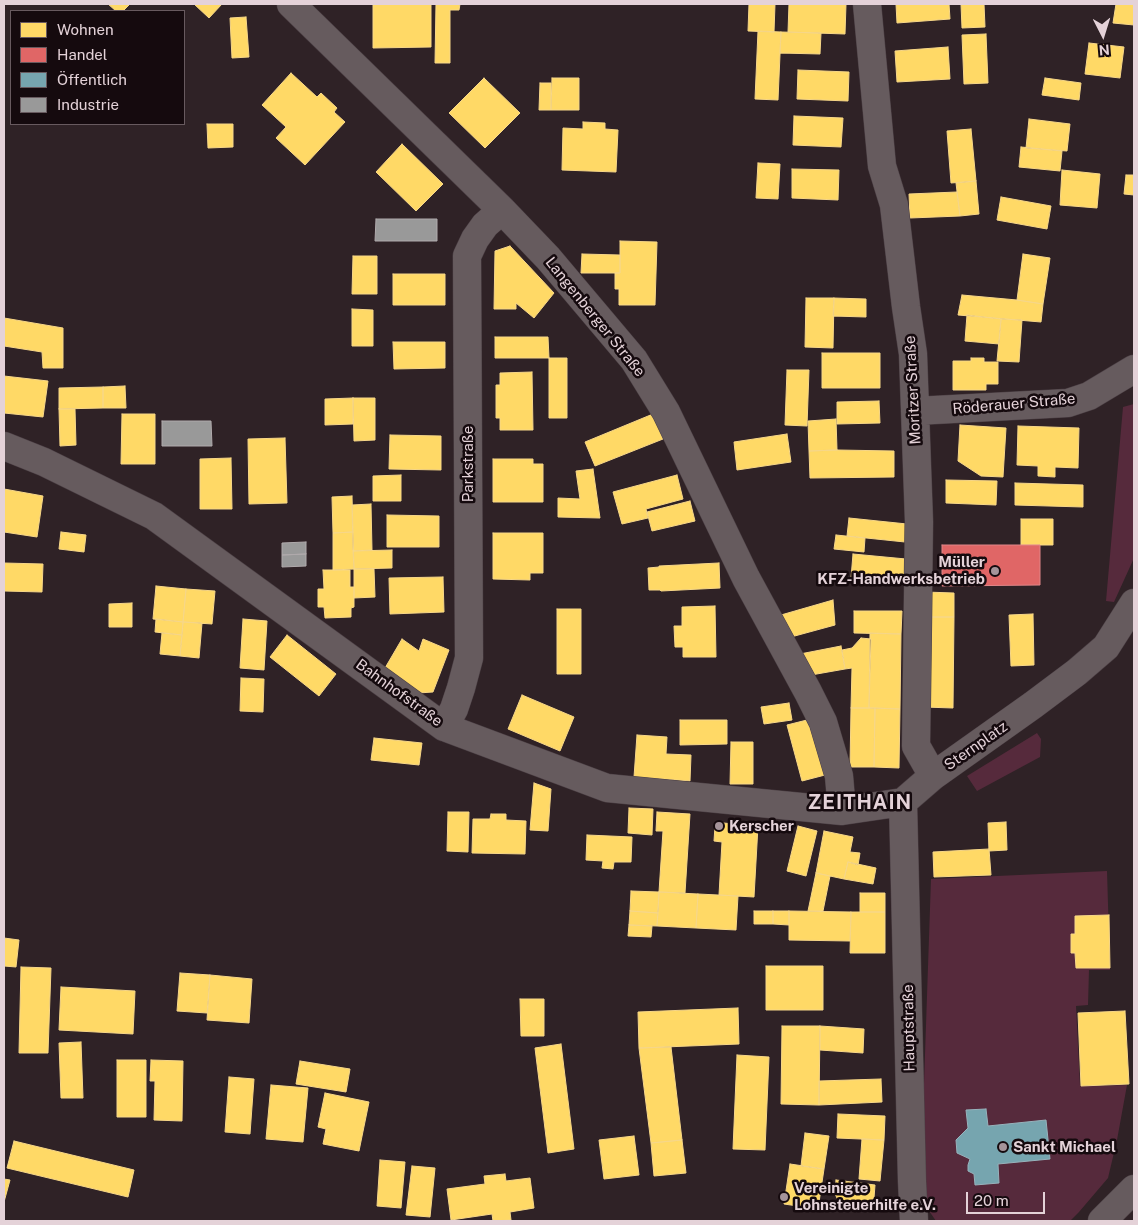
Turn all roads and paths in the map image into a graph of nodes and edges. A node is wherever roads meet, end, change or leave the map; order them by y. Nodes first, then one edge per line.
1 (291, 4) edge
2 (867, 4) edge
3 (502, 210) junction
4 (1134, 370) edge
5 (916, 412) junction
6 (4, 446) edge
7 (1134, 603) edge
8 (444, 727) junction
9 (933, 776) junction
10 (903, 802) junction
11 (842, 811) junction
12 (1134, 1189) edge
13 (914, 1221) edge
14 (1102, 1221) edge

1 - 3 street, Langenberger Straße
2 - 5 street, Moritzer Straße
3 - 8 street, Parkstraße
3 - 11 street, Langenberger Straße
4 - 5 street, Röderauer Straße
5 - 9 street, Moritzer Straße
6 - 8 street, Bahnhofstraße
7 - 9 street, Sternplatz
8 - 11 street, Bahnhofstraße
9 - 10 street, Sternplatz
10 - 11 street, Bahnhofstraße
10 - 13 street, Hauptstraße
12 - 14 street

